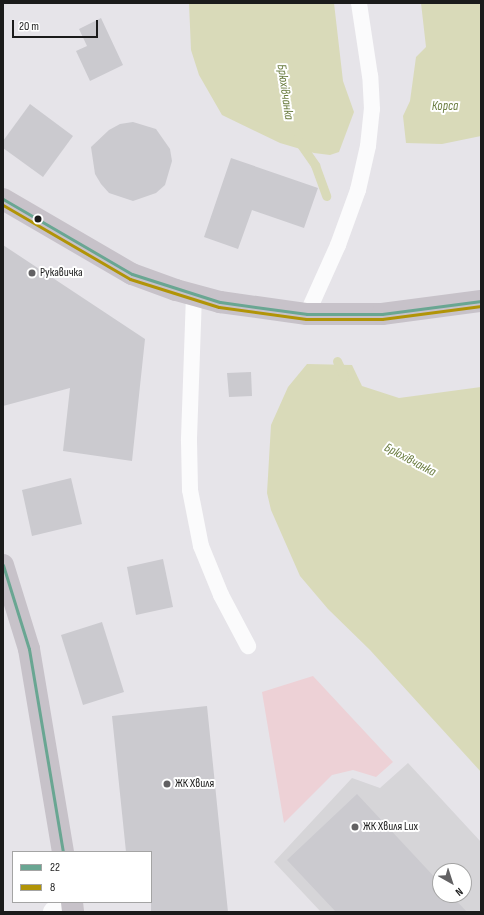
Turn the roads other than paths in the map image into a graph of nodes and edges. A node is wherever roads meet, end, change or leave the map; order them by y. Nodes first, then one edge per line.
1 (359, 3) edge
2 (3, 199) edge
3 (194, 295) junction
4 (481, 301) edge
5 (308, 314) junction
6 (3, 565) edge
7 (248, 646) dead end
8 (63, 851) edge

1 - 5 lane
2 - 3 main road
3 - 5 main road
3 - 7 lane
4 - 5 main road
6 - 8 main road

